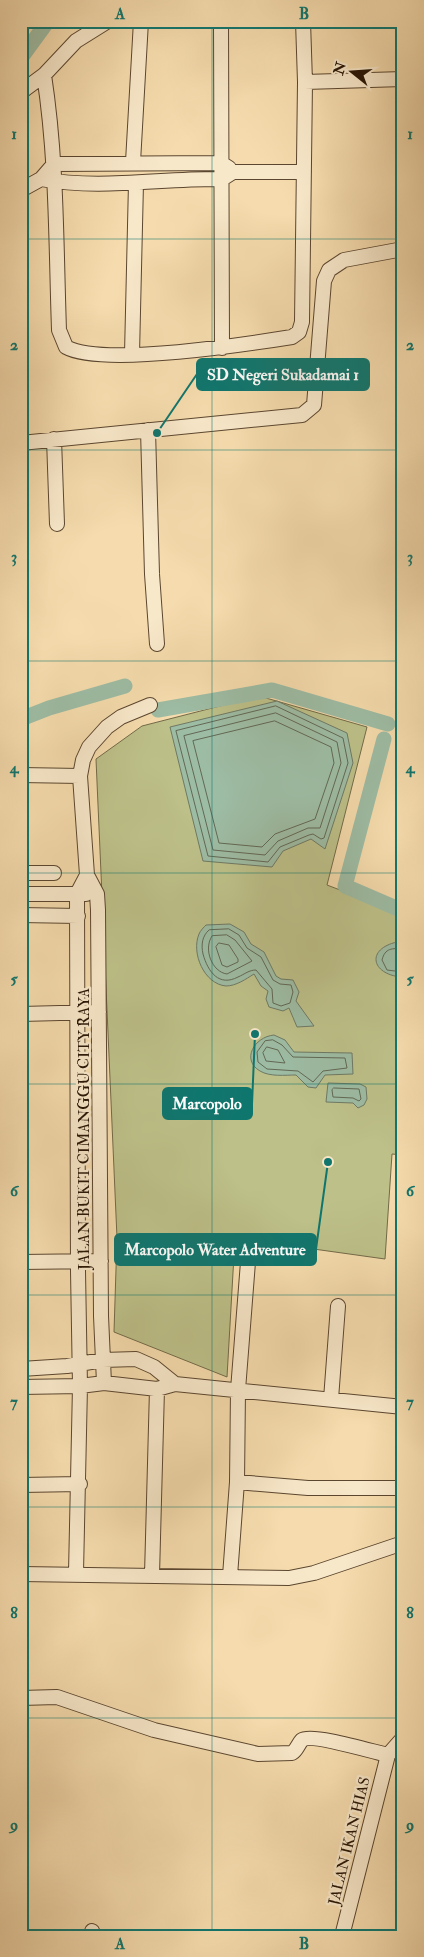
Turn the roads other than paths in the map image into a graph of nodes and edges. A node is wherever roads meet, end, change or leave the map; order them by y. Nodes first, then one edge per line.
1 (108, 21) edge
2 (141, 21) edge
3 (221, 21) edge
4 (303, 21) edge
5 (44, 75) junction
6 (403, 79) edge
7 (305, 82) junction
8 (21, 92) edge
9 (133, 162) junction
10 (221, 162) junction
11 (54, 164) junction
12 (304, 172) junction
13 (227, 176) junction
14 (48, 181) junction
15 (136, 183) junction
16 (21, 190) edge
17 (403, 249) edge
18 (222, 348) junction
19 (132, 354) junction
20 (148, 430) junction
21 (58, 439) junction
22 (21, 443) edge
23 (59, 523) dead end
24 (157, 644) dead end
25 (150, 705) dead end
26 (21, 775) edge
27 (80, 776) junction
28 (21, 873) edge
29 (54, 873) dead end
30 (87, 875) junction
31 (21, 894) edge
32 (77, 894) junction
33 (97, 894) junction
34 (21, 915) edge
35 (78, 916) junction
36 (99, 1012) junction
37 (79, 1013) junction
38 (21, 1014) edge
39 (101, 1261) junction
40 (21, 1262) edge
41 (79, 1262) junction
42 (248, 1262) dead end
43 (338, 1306) dead end
44 (103, 1360) junction
45 (80, 1364) junction
46 (21, 1369) edge
47 (104, 1383) junction
48 (175, 1384) junction
49 (80, 1386) junction
50 (21, 1387) edge
51 (156, 1389) junction
52 (238, 1390) junction
53 (332, 1399) junction
54 (403, 1407) edge
55 (237, 1482) junction
56 (80, 1484) junction
57 (21, 1485) edge
58 (403, 1488) edge
59 (403, 1543) edge
60 (76, 1573) junction
61 (21, 1574) edge
62 (152, 1575) junction
63 (230, 1576) junction
64 (21, 1698) edge
65 (403, 1738) edge
66 (388, 1755) junction
67 (342, 1936) edge

1 - 5 street
2 - 9 street
3 - 10 street
4 - 7 street
5 - 8 street
5 - 11 street
6 - 7 street
7 - 12 street
9 - 10 street
9 - 11 street
10 - 13 street
11 - 14 street
12 - 13 street
12 - 18 street
13 - 15 street
13 - 18 street
14 - 15 street
14 - 16 street
14 - 19 street
15 - 19 street
17 - 20 street
18 - 19 street
20 - 21 street
20 - 24 street
21 - 22 street
21 - 23 street
25 - 27 street
26 - 27 street
27 - 30 street
28 - 29 street
30 - 32 street
30 - 33 street
31 - 32 street
32 - 33 street
32 - 35 street, JALAN BUKIT CIMANGGU CITY RAYA
33 - 36 street, JALAN BUKIT CIMANGGU CITY RAYA
34 - 35 street
35 - 37 street, JALAN BUKIT CIMANGGU CITY RAYA
36 - 37 street
36 - 39 street, JALAN BUKIT CIMANGGU CITY RAYA
37 - 38 street
37 - 41 street, JALAN BUKIT CIMANGGU CITY RAYA
39 - 41 street
39 - 44 street, JALAN BUKIT CIMANGGU CITY RAYA
40 - 41 street
41 - 45 street, JALAN BUKIT CIMANGGU CITY RAYA
42 - 52 street
43 - 53 street
44 - 45 street
44 - 47 street, JALAN BUKIT CIMANGGU CITY RAYA
44 - 48 street
45 - 46 street
45 - 49 street, JALAN BUKIT CIMANGGU CITY RAYA
47 - 49 street
47 - 51 street
48 - 51 street
48 - 52 street
49 - 50 street
49 - 56 street, JALAN BUKIT CIMANGGU CITY RAYA
51 - 62 street
52 - 53 street
52 - 55 street
53 - 54 street
55 - 58 street
55 - 63 street
56 - 57 street
56 - 60 street, JALAN BUKIT CIMANGGU CITY RAYA
59 - 63 street
60 - 61 street
60 - 62 street
62 - 63 street
64 - 66 street
65 - 66 street
66 - 67 street, JALAN IKAN HIAS

